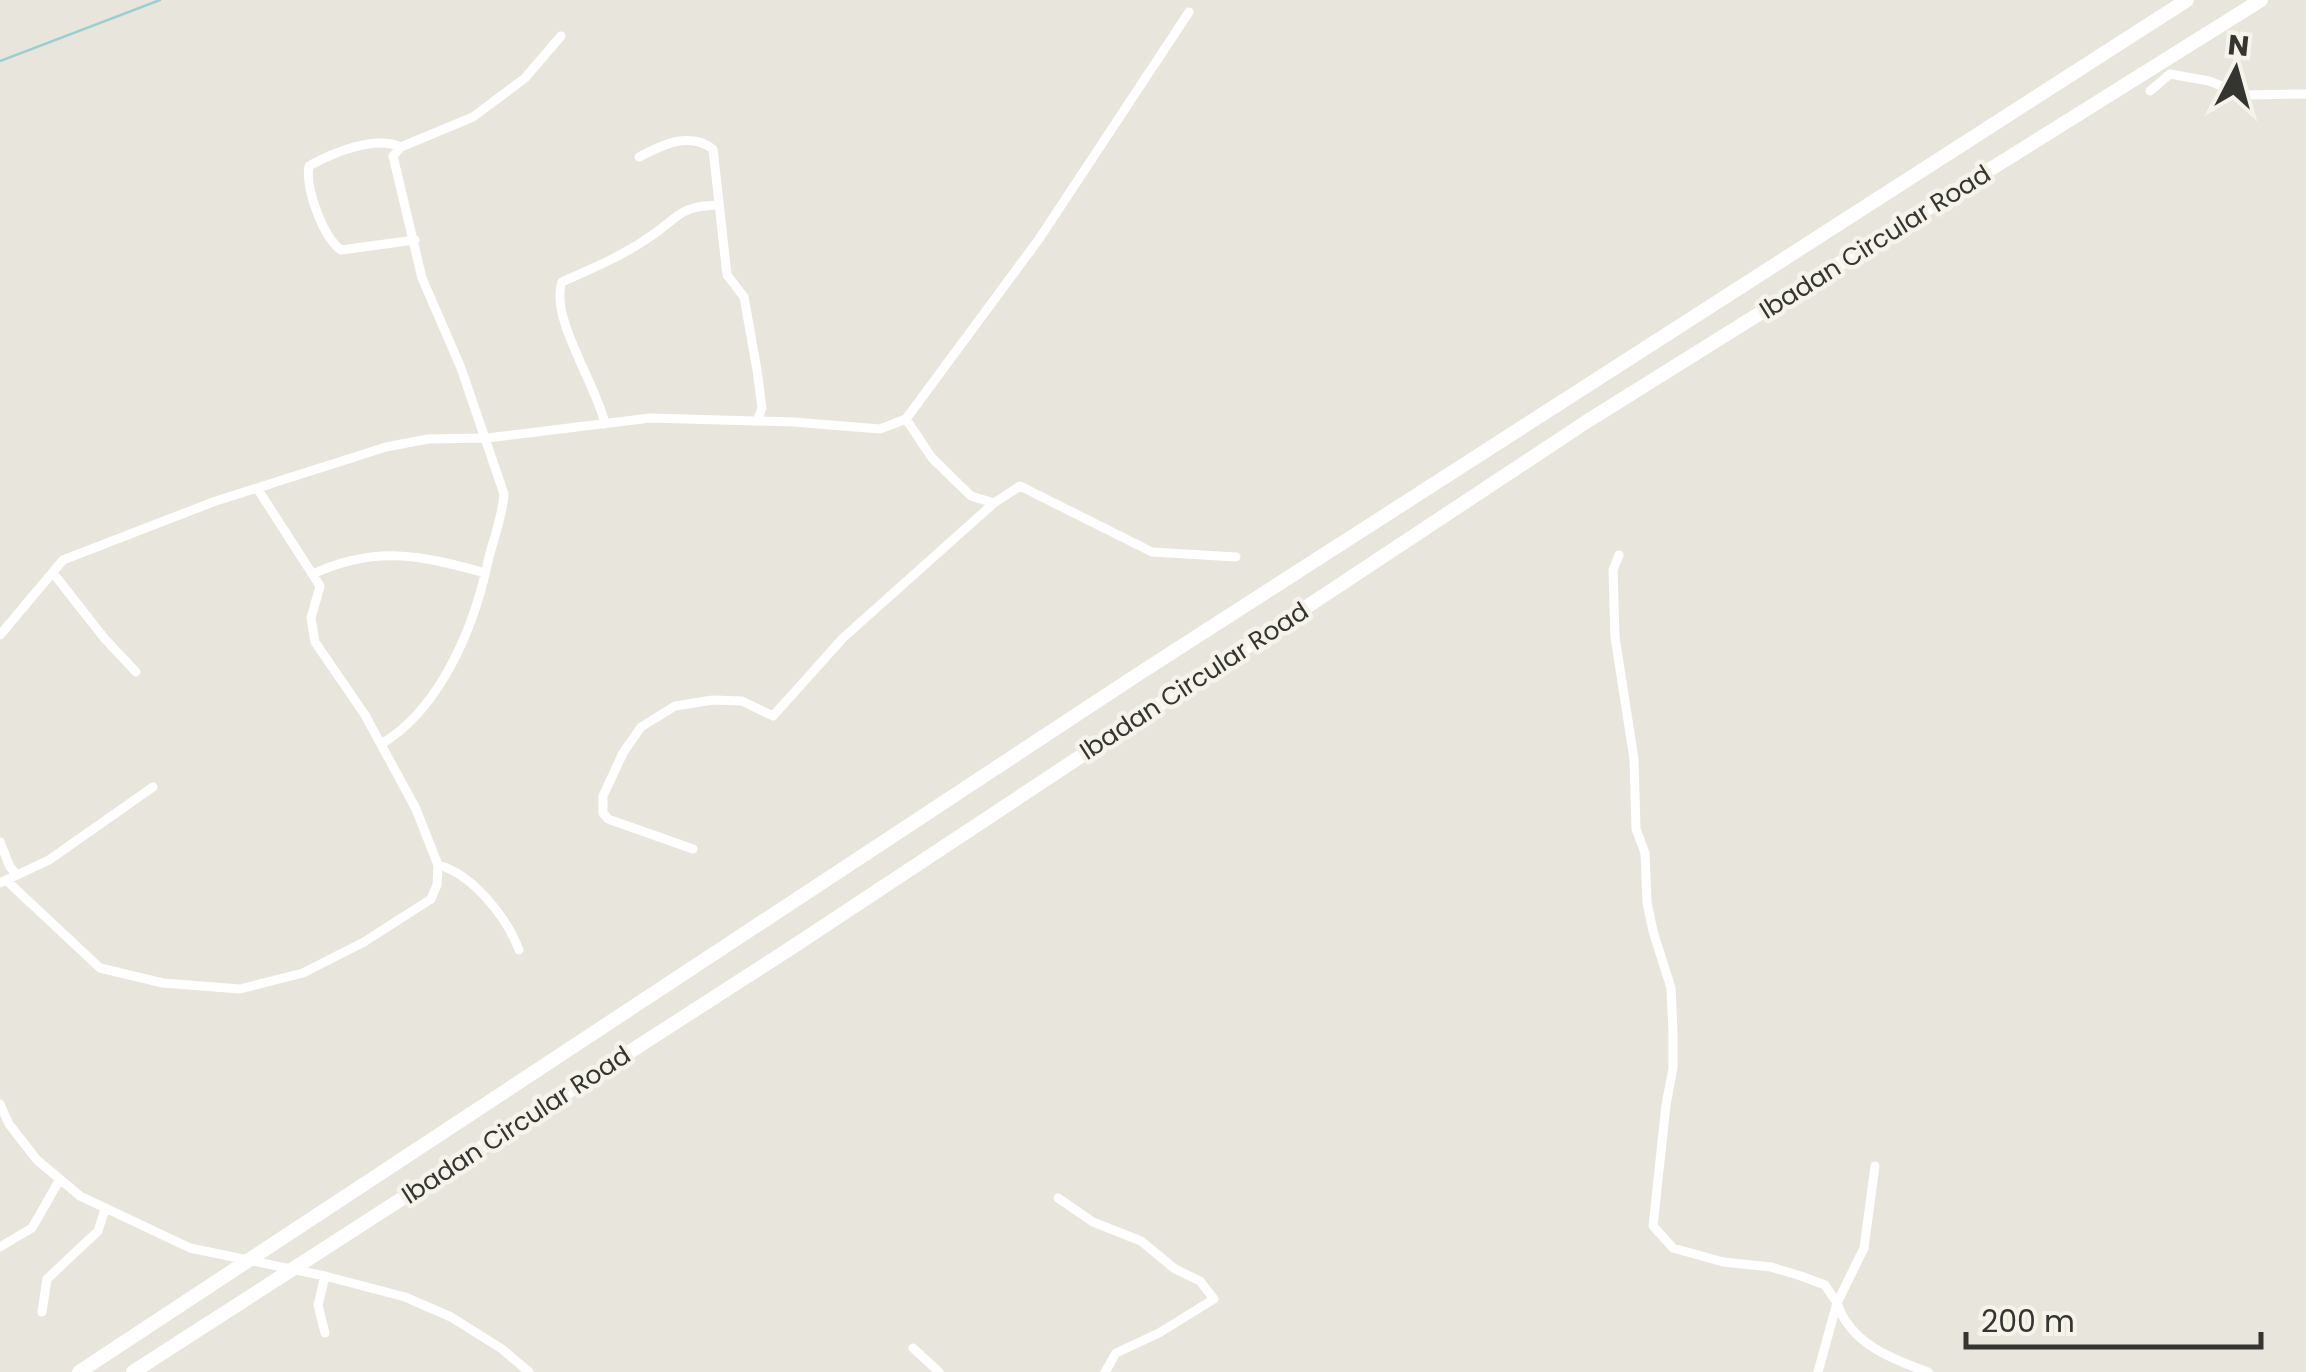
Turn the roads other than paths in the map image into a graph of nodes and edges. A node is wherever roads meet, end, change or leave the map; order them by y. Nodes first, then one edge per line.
1 (2187, 0) edge
2 (2261, 0) edge
3 (1190, 12) dead end
4 (561, 36) dead end
5 (2150, 92) dead end
6 (2306, 94) edge
7 (401, 148) junction
8 (639, 157) dead end
9 (719, 204) junction
10 (415, 240) junction
11 (756, 420) junction
12 (906, 420) junction
13 (606, 424) junction
14 (487, 438) junction
15 (257, 488) junction
16 (994, 502) junction
17 (1618, 554) dead end
18 (1236, 556) dead end
19 (485, 572) junction
20 (53, 573) junction
21 (313, 574) junction
22 (0, 635) edge
23 (136, 672) dead end
24 (381, 744) junction
25 (153, 788) dead end
26 (0, 842) edge
27 (693, 849) dead end
28 (438, 865) junction
29 (17, 874) junction
30 (3, 881) edge
31 (519, 950) dead end
32 (0, 1104) edge
33 (1874, 1166) dead end
34 (60, 1179) junction
35 (1058, 1198) dead end
36 (105, 1209) junction
37 (0, 1247) edge
38 (325, 1276) junction
39 (1837, 1303) junction
40 (42, 1312) dead end
41 (325, 1333) dead end
42 (913, 1348) dead end
43 (524, 1370) edge
44 (79, 1372) edge
45 (134, 1372) edge
46 (940, 1372) edge
47 (1105, 1372) edge
48 (1818, 1372) edge
49 (1928, 1372) edge

1 - 44 highway, Ibadan Circular Road
2 - 45 highway, Ibadan Circular Road
3 - 12 street
4 - 7 street
5 - 6 street
7 - 10 street
7 - 10 street
8 - 9 street
9 - 11 street
9 - 13 street
10 - 14 street
11 - 12 street
11 - 13 street
12 - 16 street
13 - 14 street
14 - 15 street
14 - 19 street
15 - 20 street
15 - 21 street
16 - 18 street
16 - 27 street
17 - 39 street
19 - 21 street
19 - 24 street
20 - 22 street
20 - 23 street
21 - 24 street
24 - 28 street
25 - 29 street
26 - 29 street
28 - 30 street
28 - 31 street
29 - 30 street
32 - 34 street
33 - 39 street
34 - 36 street
34 - 37 street
35 - 47 street
36 - 38 street
36 - 40 street
38 - 41 street
38 - 43 street
39 - 48 street
39 - 49 street
42 - 46 street

